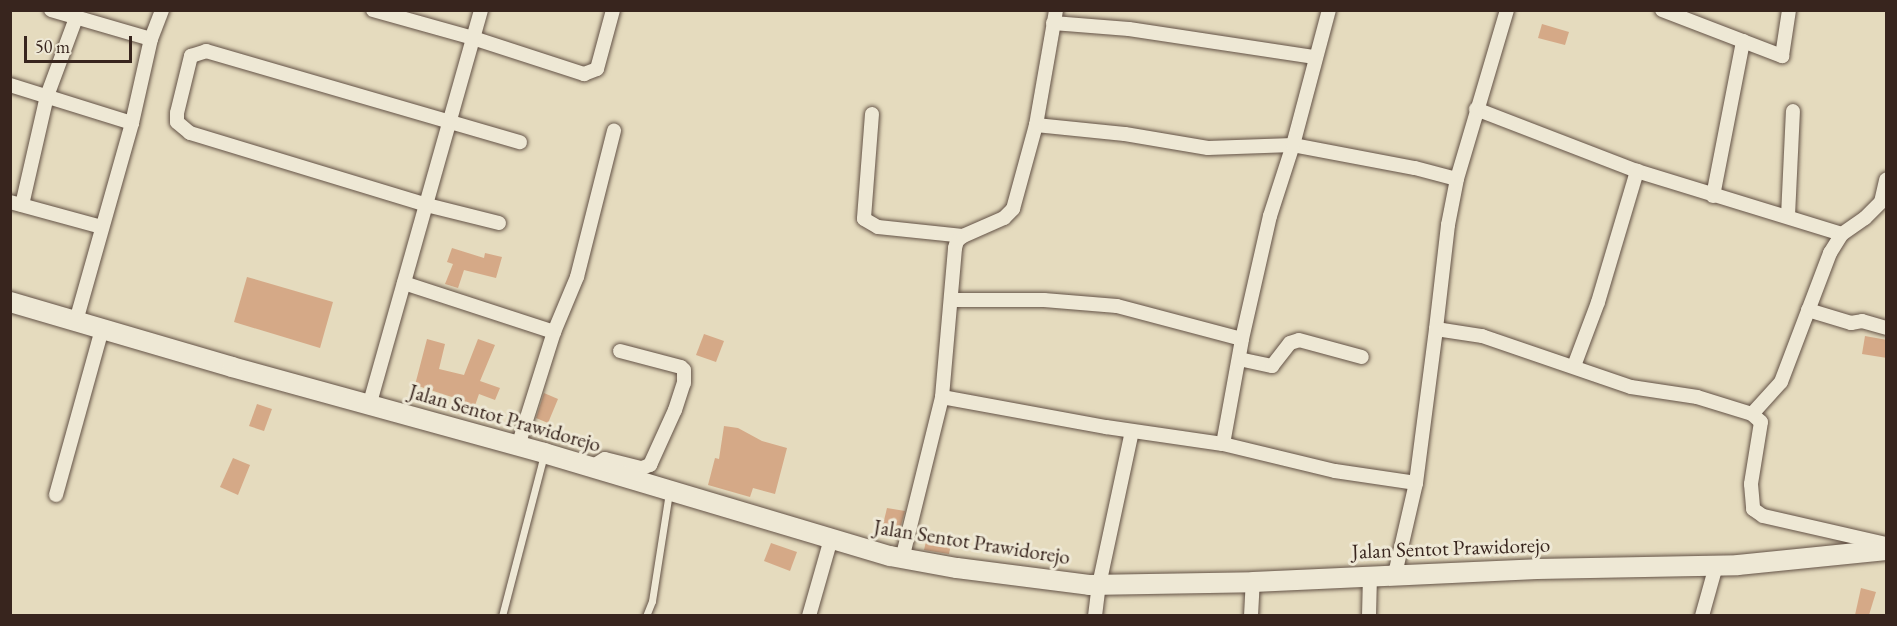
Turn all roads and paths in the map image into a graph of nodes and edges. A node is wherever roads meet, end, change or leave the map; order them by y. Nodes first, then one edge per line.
1 (51, 10) edge
2 (162, 10) edge
3 (373, 10) edge
4 (481, 10) edge
5 (613, 10) edge
6 (1329, 10) edge
7 (1507, 10) edge
8 (1662, 10) edge
9 (1789, 10) edge
10 (1054, 16) edge
11 (76, 18) junction
12 (473, 38) junction
13 (151, 39) junction
14 (1743, 41) junction
15 (1315, 57) junction
16 (10, 85) edge
17 (47, 96) junction
18 (1476, 110) junction
19 (1793, 111) dead end
20 (872, 114) dead end
21 (132, 123) junction
22 (449, 124) junction
23 (1035, 125) junction
24 (614, 131) dead end
25 (520, 142) dead end
26 (1293, 145) junction
27 (1637, 171) junction
28 (1457, 179) junction
29 (1887, 180) edge
30 (1713, 196) junction
31 (16, 204) edge
32 (427, 205) junction
33 (1788, 216) junction
34 (499, 223) dead end
35 (102, 227) junction
36 (1842, 234) junction
37 (963, 236) junction
38 (404, 283) junction
39 (951, 300) junction
40 (10, 303) edge
41 (1808, 310) junction
42 (76, 321) junction
43 (102, 328) junction
44 (1887, 328) edge
45 (1436, 329) junction
46 (554, 332) junction
47 (1242, 339) junction
48 (620, 351) dead end
49 (1362, 357) dead end
50 (1239, 359) junction
51 (1574, 366) junction
52 (942, 397) junction
53 (369, 406) junction
54 (1752, 414) junction
55 (1132, 431) junction
56 (1223, 444) junction
57 (518, 446) junction
58 (544, 453) junction
59 (592, 467) junction
60 (1416, 483) junction
61 (669, 491) junction
62 (56, 495) dead end
63 (831, 539) junction
64 (1887, 544) edge
65 (1887, 550) edge
66 (902, 559) junction
67 (1716, 566) junction
68 (1395, 574) junction
69 (1370, 575) junction
70 (1253, 582) junction
71 (1099, 585) junction
72 (502, 615) edge
73 (646, 615) edge
74 (809, 615) edge
75 (1095, 615) edge
76 (1251, 615) edge
77 (1368, 615) edge
78 (1702, 615) edge

1 - 11 street
2 - 13 street
3 - 12 street
4 - 12 street
5 - 12 street
6 - 15 street
7 - 18 street
8 - 14 street
9 - 14 street
10 - 15 street
10 - 23 street
11 - 13 street
11 - 17 street
12 - 22 street
13 - 21 street
14 - 30 street
15 - 26 street
16 - 17 street
17 - 21 street
17 - 31 street
18 - 27 street
18 - 28 street
19 - 33 street
20 - 37 street
21 - 35 street
22 - 25 street
22 - 32 street
22 - 32 street
23 - 26 street
23 - 37 street
24 - 46 street
26 - 28 street
26 - 47 street
27 - 30 street
27 - 51 street
28 - 45 street
29 - 36 street
30 - 33 street
31 - 35 street
32 - 34 street
32 - 38 street
33 - 36 street
35 - 42 street
36 - 41 street
37 - 39 street
38 - 46 street
38 - 53 street
39 - 47 street
39 - 52 street
40 - 42 main road, Jalan Sentot Prawidorejo
41 - 44 street
41 - 54 street
42 - 43 main road, Jalan Sentot Prawidorejo
43 - 53 main road, Jalan Sentot Prawidorejo
43 - 62 street
45 - 51 street
45 - 60 street
46 - 57 street
47 - 50 street
48 - 59 street
49 - 50 street
50 - 56 street
51 - 54 street
52 - 55 street
52 - 66 street
53 - 57 main road, Jalan Sentot Prawidorejo
54 - 64 street
55 - 56 street
55 - 71 street
56 - 60 street
57 - 58 main road, Jalan Sentot Prawidorejo
58 - 59 main road, Jalan Sentot Prawidorejo
58 - 72 lane
59 - 61 main road, Jalan Sentot Prawidorejo
60 - 68 street
61 - 63 main road, Jalan Sentot Prawidorejo
61 - 73 lane
63 - 66 main road, Jalan Sentot Prawidorejo
63 - 74 street
65 - 67 main road, Jalan Sentot Prawidorejo
66 - 71 main road, Jalan Sentot Prawidorejo
67 - 68 main road, Jalan Sentot Prawidorejo
67 - 78 street
68 - 69 main road, Jalan Sentot Prawidorejo
69 - 70 main road, Jalan Sentot Prawidorejo
69 - 77 street
70 - 71 main road, Jalan Sentot Prawidorejo
70 - 76 street
71 - 75 street

